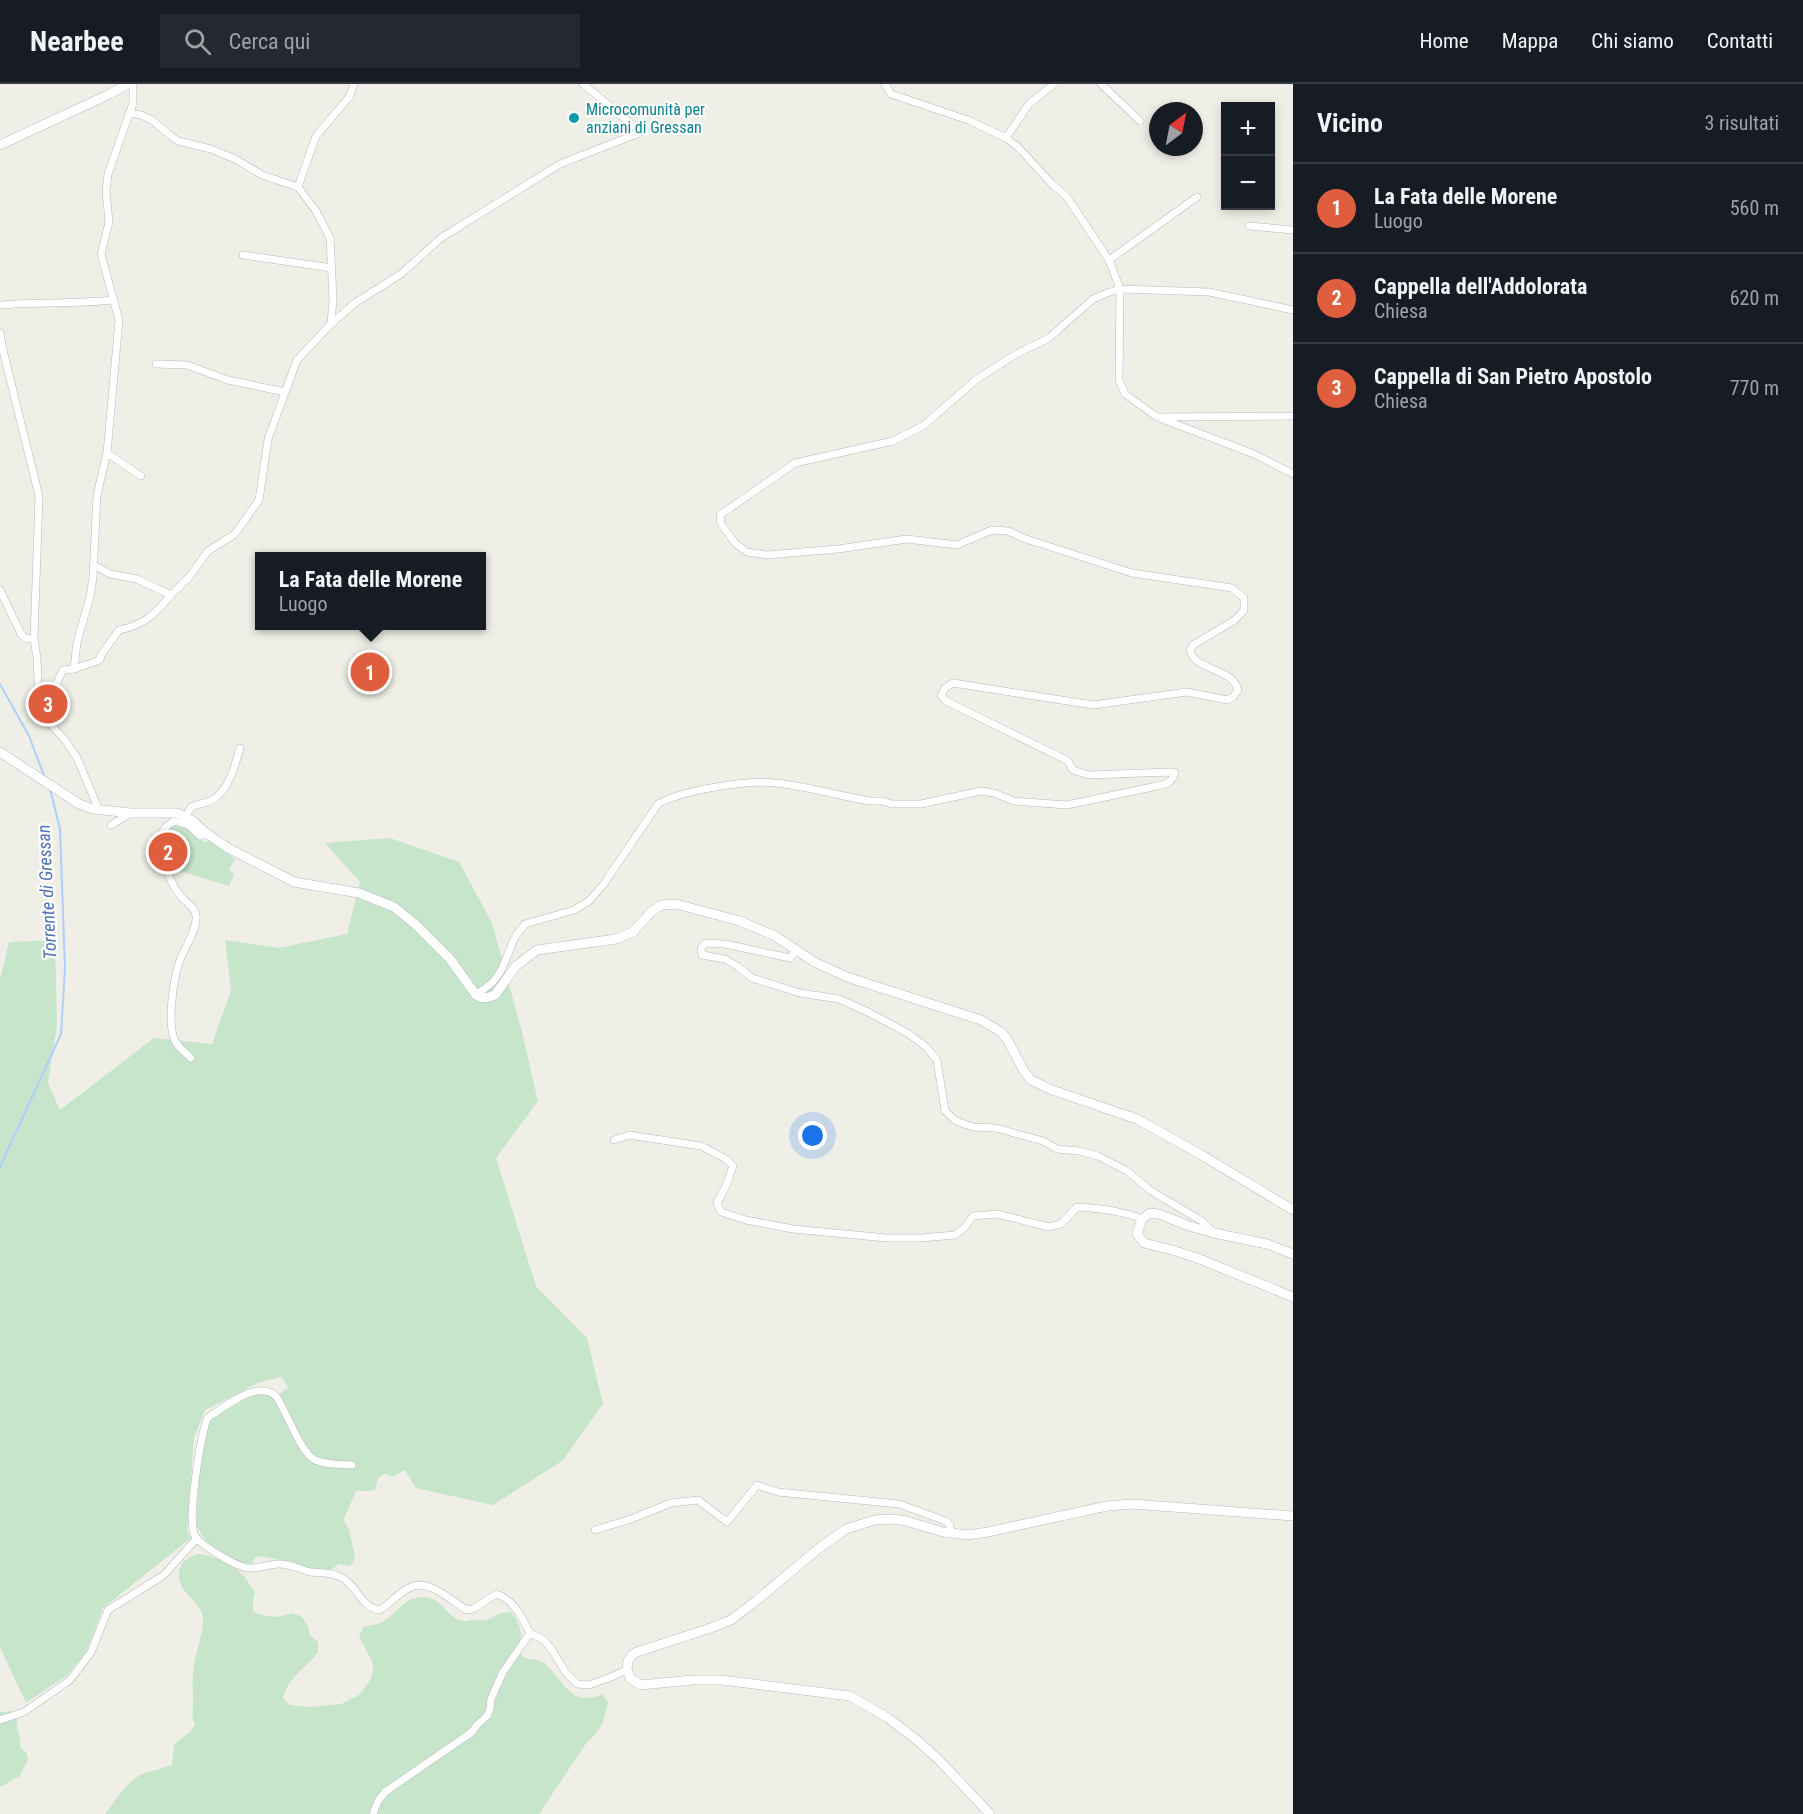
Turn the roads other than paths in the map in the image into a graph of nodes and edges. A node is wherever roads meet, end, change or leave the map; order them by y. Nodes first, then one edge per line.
1 (127, 84) edge
2 (133, 84) edge
3 (354, 84) edge
4 (584, 84) edge
5 (885, 84) edge
6 (1054, 84) edge
7 (1101, 84) edge
8 (129, 113) junction
9 (1140, 121) dead end
10 (1006, 138) junction
11 (0, 145) edge
12 (297, 188) junction
13 (1197, 197) dead end
14 (1249, 226) dead end
15 (1293, 230) edge
16 (243, 255) dead end
17 (1109, 260) junction
18 (332, 268) junction
19 (1120, 289) junction
20 (113, 300) junction
21 (0, 305) edge
22 (1293, 310) edge
23 (331, 324) junction
24 (0, 333) edge
25 (156, 364) dead end
26 (285, 392) junction
27 (1293, 416) edge
28 (1157, 417) junction
29 (107, 453) junction
30 (1293, 474) edge
31 (141, 476) dead end
32 (94, 564) junction
33 (0, 590) edge
34 (171, 595) junction
35 (34, 639) junction
36 (74, 669) junction
37 (39, 692) junction
38 (240, 748) dead end
39 (0, 752) edge
40 (99, 810) junction
41 (131, 813) junction
42 (186, 816) junction
43 (111, 825) dead end
44 (206, 833) junction
45 (796, 951) junction
46 (476, 995) junction
47 (191, 1058) dead end
48 (614, 1140) dead end
49 (1293, 1210) edge
50 (1142, 1219) junction
51 (1214, 1233) junction
52 (1293, 1254) edge
53 (1293, 1297) edge
54 (352, 1465) dead end
55 (1293, 1516) edge
56 (595, 1530) dead end
57 (950, 1533) junction
58 (196, 1538) junction
59 (530, 1633) junction
60 (627, 1669) junction
61 (0, 1720) edge
62 (373, 1814) edge
63 (990, 1814) edge

1 - 11 street
2 - 8 street
3 - 12 street
4 - 23 street
5 - 10 street
6 - 10 street
7 - 9 street
8 - 12 street
8 - 20 street
10 - 17 street
12 - 18 street
13 - 17 street
14 - 15 street
16 - 18 street
17 - 19 street
18 - 23 street
19 - 22 street
19 - 28 street
19 - 46 street
20 - 21 street
20 - 29 street
23 - 26 street
24 - 35 street
25 - 26 street
26 - 34 street
27 - 28 street
28 - 30 street
29 - 31 street
29 - 32 street
32 - 34 street
32 - 36 street
33 - 35 street
34 - 36 street
35 - 37 street
36 - 37 street
37 - 40 street
38 - 42 street
39 - 40 street
40 - 41 street
41 - 42 street
41 - 43 street
42 - 44 street
44 - 46 street
44 - 47 street
45 - 46 street
45 - 49 street
45 - 51 street
48 - 50 street
50 - 51 street
50 - 53 street
51 - 52 street
54 - 58 street
55 - 57 street
56 - 57 street
57 - 60 street
58 - 59 street
58 - 61 street
59 - 60 street
59 - 62 street
60 - 63 street

